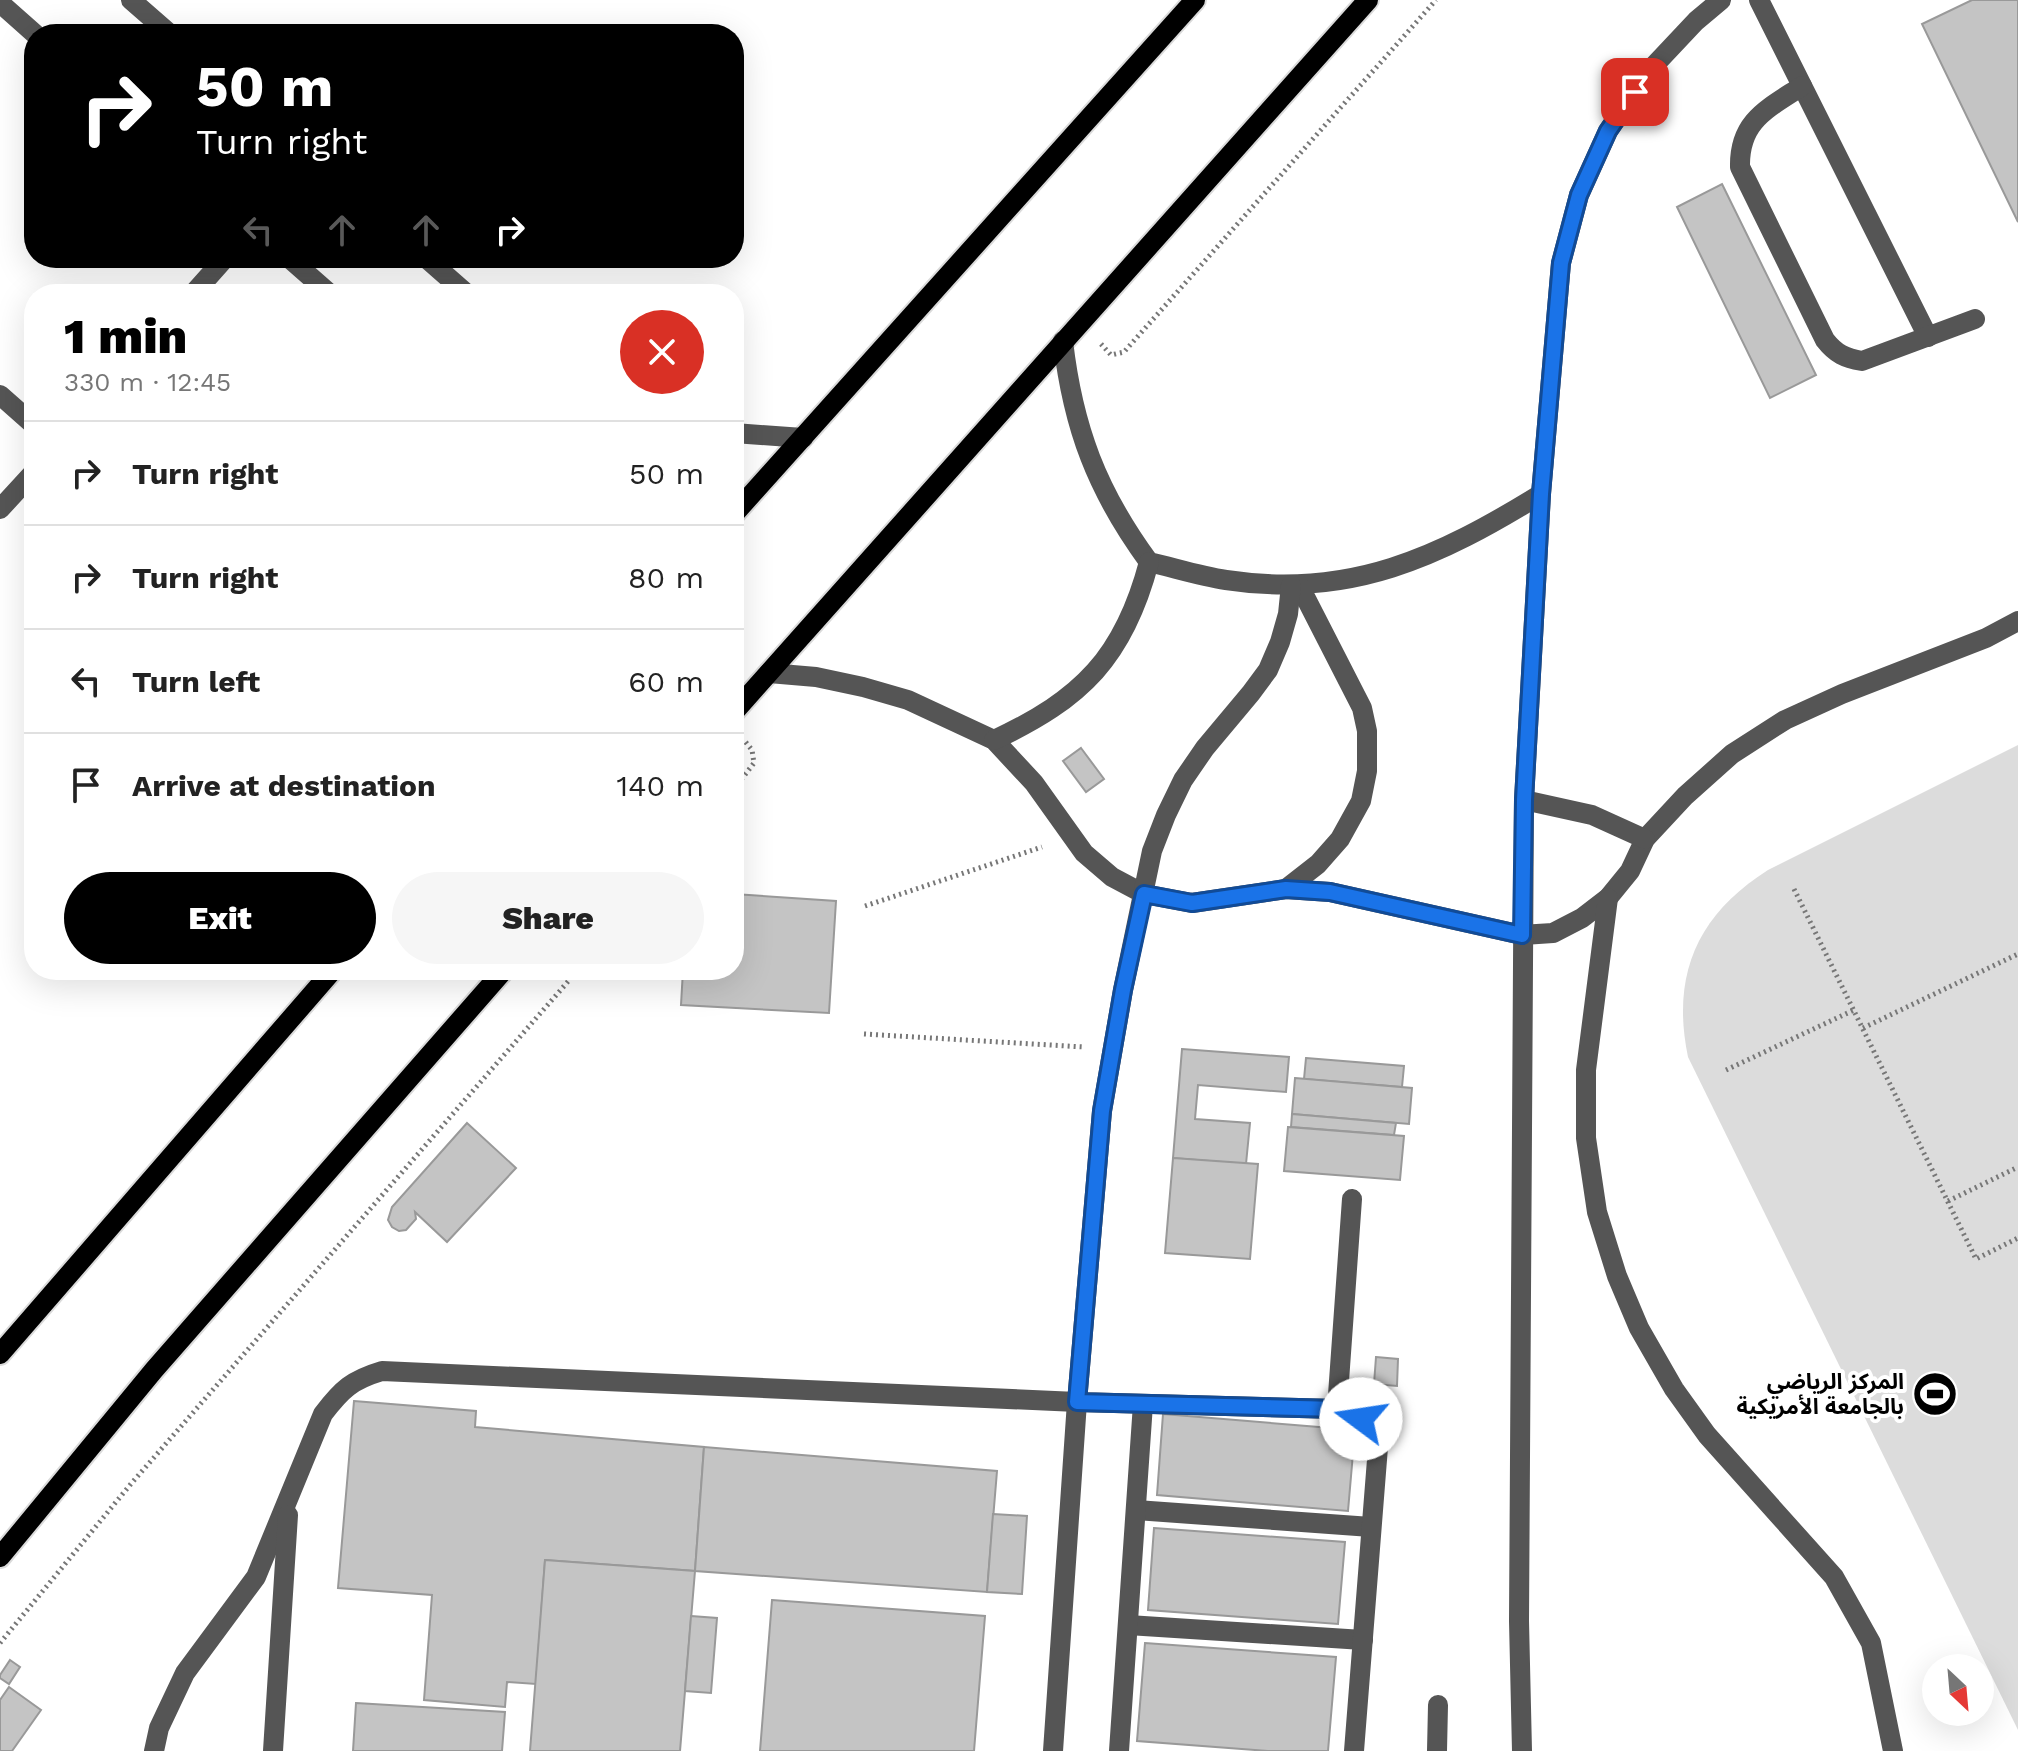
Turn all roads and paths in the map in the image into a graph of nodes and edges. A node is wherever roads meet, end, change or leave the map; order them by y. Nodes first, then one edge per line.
1 (131, 0) edge
2 (1195, 0) edge
3 (1368, 0) edge
4 (1436, 0) edge
5 (1721, 0) edge
6 (1759, 0) edge
7 (0, 3) edge
8 (24, 24) edge
9 (145, 24) edge
10 (1802, 86) junction
11 (216, 268) edge
12 (300, 268) edge
13 (437, 268) edge
14 (202, 284) edge
15 (319, 284) edge
16 (456, 284) edge
17 (1975, 319) dead end
18 (1081, 321) junction
19 (1928, 337) junction
20 (1063, 341) junction
21 (0, 395) edge
22 (24, 416) edge
23 (744, 434) edge
24 (803, 438) junction
25 (24, 483) edge
26 (1541, 494) junction
27 (744, 503) edge
28 (0, 509) edge
29 (1149, 562) junction
30 (1295, 585) junction
31 (2018, 621) edge
32 (769, 673) junction
33 (744, 701) edge
34 (994, 740) junction
35 (744, 742) edge
36 (744, 776) edge
37 (1524, 800) junction
38 (1073, 837) junction
39 (1645, 839) junction
40 (1286, 889) junction
41 (1794, 889) dead end
42 (1144, 894) junction
43 (1608, 898) junction
44 (865, 906) dead end
45 (1522, 935) junction
46 (2018, 954) edge
47 (324, 980) edge
48 (495, 980) edge
49 (569, 980) edge
50 (1854, 1010) junction
51 (1863, 1028) junction
52 (864, 1034) dead end
53 (1113, 1048) junction
54 (1726, 1070) dead end
55 (2018, 1167) edge
56 (1352, 1199) dead end
57 (1948, 1201) junction
58 (2018, 1238) edge
59 (0, 1354) edge
60 (1077, 1402) junction
61 (1143, 1404) junction
62 (1337, 1409) junction
63 (290, 1496) junction
64 (1136, 1510) junction
65 (1371, 1527) junction
66 (0, 1557) edge
67 (1128, 1625) junction
68 (1363, 1640) junction
69 (0, 1643) edge
70 (1438, 1705) dead end
71 (154, 1751) edge
72 (273, 1751) edge
73 (1053, 1751) edge
74 (1119, 1751) edge
75 (1354, 1751) edge
76 (1437, 1751) edge
77 (1522, 1751) edge
78 (1893, 1751) edge

1 - 9 street
2 - 24 main road
3 - 18 main road
4 - 18 path
5 - 26 street
6 - 10 street
7 - 8 street
10 - 19 street
10 - 19 street
11 - 14 street
12 - 15 street
13 - 16 street
17 - 19 street
18 - 20 main road
20 - 29 street
20 - 32 main road
21 - 22 street
23 - 24 street
24 - 27 main road
25 - 28 street
26 - 30 street
26 - 37 street
29 - 30 street
29 - 34 street
30 - 40 street
30 - 42 street
31 - 39 street
32 - 33 main road
32 - 34 street
34 - 38 street
35 - 36 path
37 - 39 street
37 - 45 street
38 - 42 street
38 - 44 path
39 - 43 street
40 - 42 street
40 - 45 street
41 - 50 path
42 - 53 street
43 - 45 street
43 - 78 street
45 - 77 street
46 - 51 path
47 - 59 main road
48 - 66 main road
49 - 69 path
50 - 51 path
50 - 54 path
51 - 57 path
52 - 53 path
53 - 60 street
55 - 57 path
56 - 62 street
57 - 58 path
60 - 61 street
60 - 63 street
60 - 73 street
61 - 62 street
61 - 64 street
62 - 65 street
63 - 71 street
63 - 72 street
64 - 65 street
64 - 67 street
65 - 68 street
67 - 68 street
67 - 74 street
68 - 75 street
70 - 76 street

